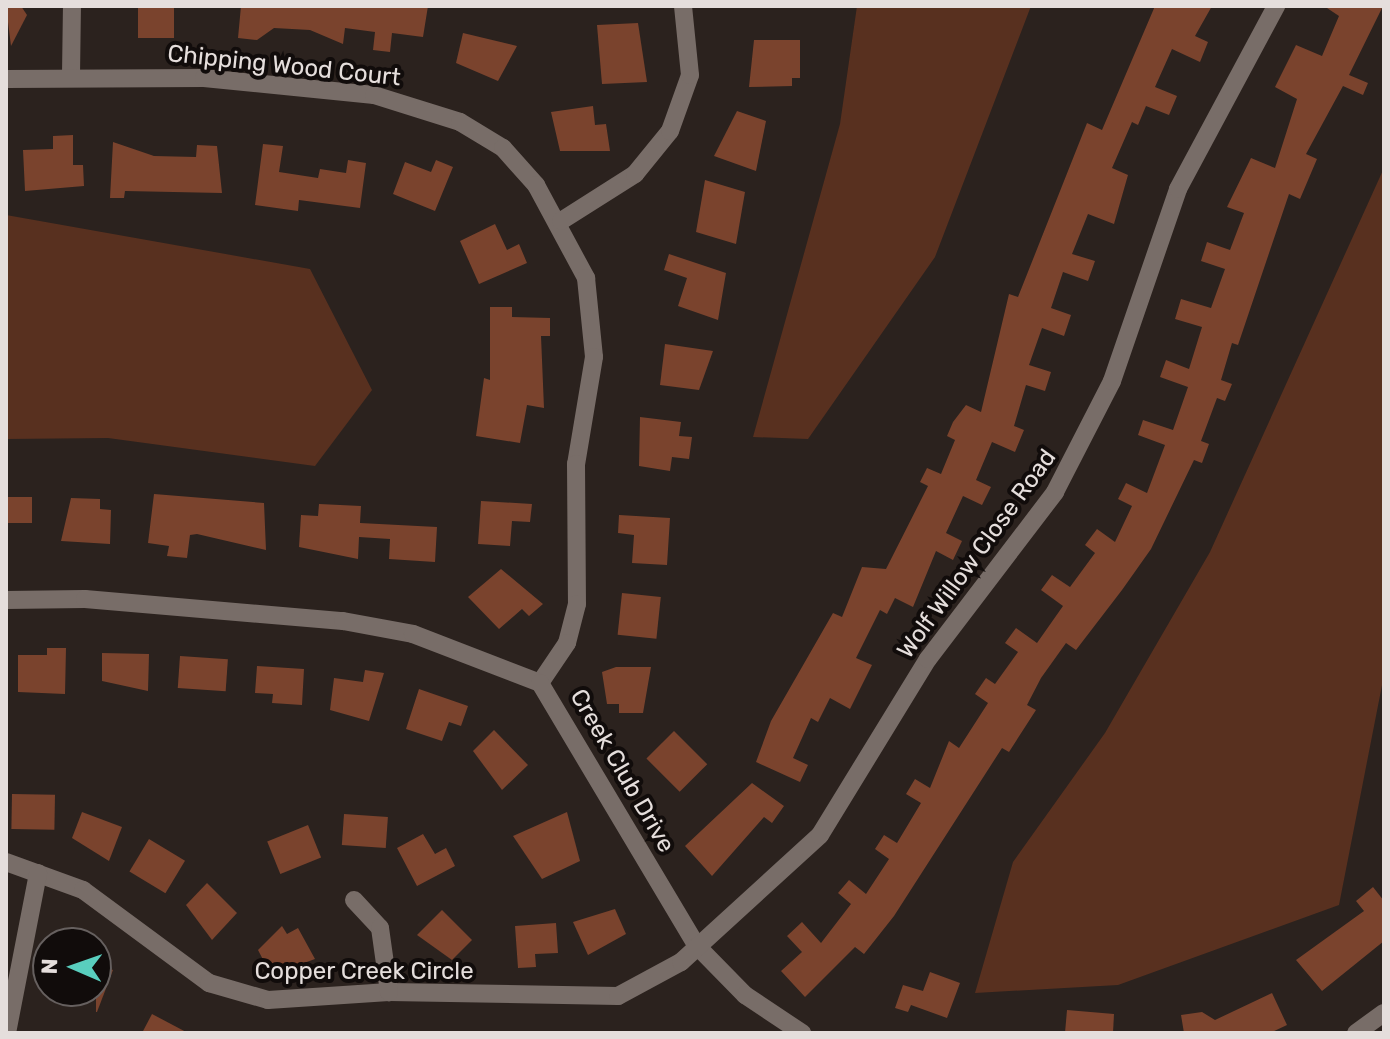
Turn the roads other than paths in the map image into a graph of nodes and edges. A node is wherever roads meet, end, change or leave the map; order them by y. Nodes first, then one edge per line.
1 (72, 6) edge
2 (683, 6) edge
3 (1276, 6) edge
4 (71, 75) junction
5 (6, 79) edge
6 (561, 221) junction
7 (6, 600) edge
8 (540, 683) junction
9 (6, 862) edge
10 (38, 873) junction
11 (354, 900) dead end
12 (697, 946) junction
13 (389, 992) junction
14 (1383, 1016) edge
15 (7, 1033) edge
16 (802, 1033) edge
17 (1356, 1033) edge

1 - 4 street
2 - 6 street
3 - 12 street, Wolf Willow Close Road
4 - 5 street, Chipping Wood Court
4 - 6 street, Chipping Wood Court
6 - 8 street, Chipping Wood Court
7 - 8 street, Creek Club Drive
8 - 12 street, Creek Club Drive
9 - 10 street, Copper Creek Circle
10 - 13 street, Copper Creek Circle
10 - 15 street
11 - 13 street
12 - 13 street, Copper Creek Circle
12 - 16 street, Creek Club Drive
14 - 17 street

